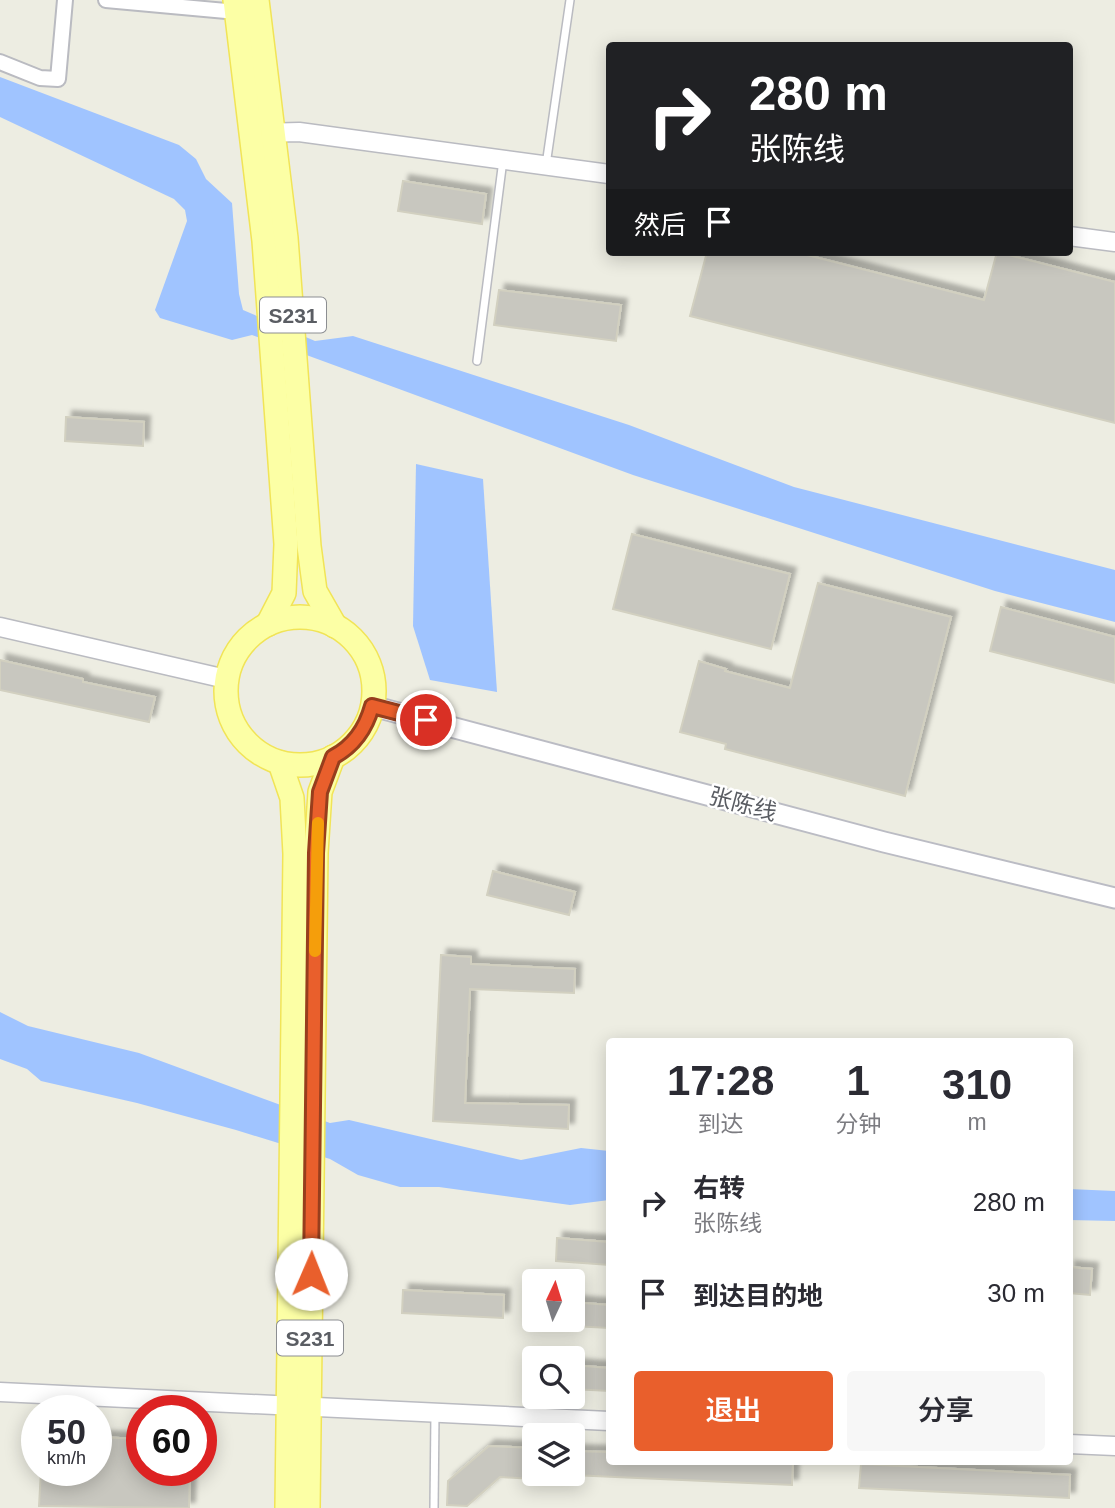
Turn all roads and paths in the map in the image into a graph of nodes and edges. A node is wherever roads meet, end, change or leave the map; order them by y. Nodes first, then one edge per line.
1 (65, 0) edge
2 (106, 0) edge
3 (257, 0) edge
4 (570, 0) edge
5 (236, 6) edge
6 (0, 62) edge
7 (262, 133) junction
8 (503, 160) junction
9 (545, 165) junction
10 (606, 174) edge
11 (1073, 237) edge
12 (1115, 242) edge
13 (477, 361) dead end
14 (268, 624) junction
15 (335, 626) junction
16 (0, 627) edge
17 (226, 679) junction
18 (372, 706) junction
19 (333, 757) junction
20 (280, 762) junction
21 (1115, 898) edge
22 (303, 1100) junction
23 (0, 1392) edge
24 (299, 1405) junction
25 (435, 1412) junction
26 (606, 1421) edge
27 (1073, 1444) edge
28 (1115, 1446) edge
29 (287, 1508) edge
30 (308, 1508) edge
31 (434, 1508) edge

1 - 6 street
2 - 5 street
3 - 7 main road, S231
4 - 9 lane
5 - 7 main road, S231
7 - 8 street
7 - 14 main road, S231
7 - 15 main road, S231
8 - 9 street
8 - 13 lane
9 - 10 street
11 - 12 street
14 - 15 main road
14 - 17 main road
15 - 18 main road
16 - 17 street
17 - 20 main road
18 - 19 main road
18 - 21 main road, 张陈线
19 - 20 main road
19 - 22 main road, S231
20 - 22 main road, S231
22 - 24 main road, S231
23 - 24 street
24 - 25 street
24 - 29 main road, S231
24 - 30 main road, S231
25 - 26 street
25 - 31 lane
27 - 28 street

